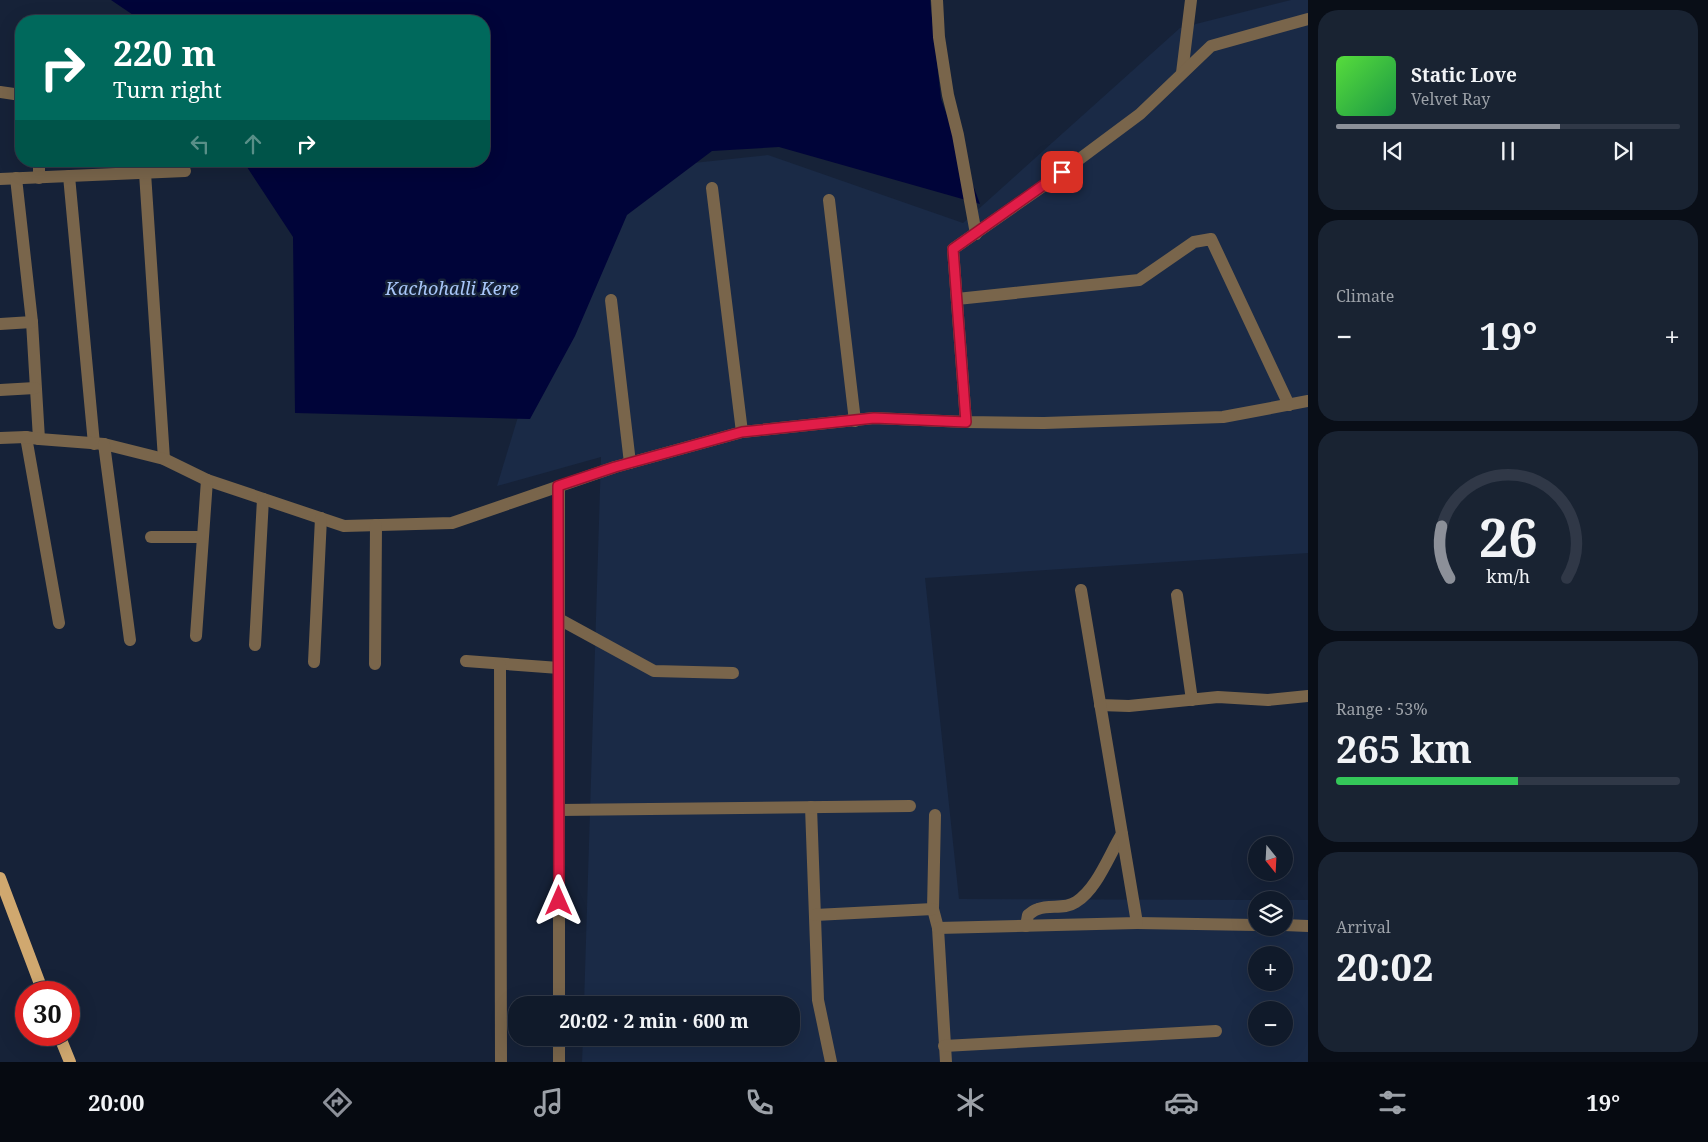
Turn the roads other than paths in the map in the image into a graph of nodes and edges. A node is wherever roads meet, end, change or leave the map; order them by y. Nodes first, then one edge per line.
1 (937, 0) edge
2 (1191, 0) edge
3 (1308, 19) edge
4 (1182, 73) junction
5 (0, 92) edge
6 (15, 94) edge
7 (39, 167) edge
8 (185, 171) dead end
9 (146, 173) junction
10 (69, 176) junction
11 (16, 178) junction
12 (39, 178) junction
13 (0, 179) edge
14 (712, 188) dead end
15 (829, 200) dead end
16 (976, 234) junction
17 (956, 299) junction
18 (611, 300) dead end
19 (32, 322) junction
20 (0, 324) edge
21 (35, 388) junction
22 (0, 390) edge
23 (1308, 401) edge
24 (1289, 405) junction
25 (855, 421) junction
26 (966, 422) junction
27 (742, 432) junction
28 (0, 438) edge
29 (32, 438) junction
30 (99, 444) junction
31 (164, 459) junction
32 (630, 463) junction
33 (207, 480) junction
34 (558, 486) junction
35 (263, 499) junction
36 (322, 518) junction
37 (376, 525) junction
38 (151, 537) dead end
39 (202, 537) junction
40 (1081, 590) dead end
41 (1177, 595) dead end
42 (559, 619) junction
43 (59, 623) dead end
44 (196, 636) dead end
45 (130, 640) dead end
46 (255, 645) dead end
47 (314, 662) dead end
48 (466, 662) dead end
49 (374, 664) dead end
50 (500, 665) junction
51 (559, 668) junction
52 (733, 673) dead end
53 (1308, 696) edge
54 (1192, 700) junction
55 (1100, 705) junction
56 (910, 806) dead end
57 (811, 807) junction
58 (559, 810) junction
59 (935, 815) dead end
60 (1122, 834) junction
61 (0, 878) edge
62 (933, 909) junction
63 (815, 915) junction
64 (1137, 923) junction
65 (1248, 925) edge
66 (1293, 925) edge
67 (1026, 926) junction
68 (1308, 926) edge
69 (938, 928) junction
70 (39, 981) edge
71 (559, 996) edge
72 (1216, 1031) dead end
73 (64, 1046) edge
74 (559, 1046) edge
75 (944, 1046) junction
76 (70, 1062) edge
77 (501, 1062) edge
78 (559, 1062) edge
79 (831, 1062) edge
80 (946, 1062) edge

1 - 16 street
2 - 4 street
3 - 4 street
4 - 16 street
5 - 6 street
7 - 12 street
8 - 9 street
9 - 10 street
9 - 31 street
10 - 12 street
10 - 30 street
11 - 12 street
11 - 13 street
11 - 19 street
14 - 27 street
15 - 25 street
16 - 17 street
17 - 24 street
17 - 26 street
18 - 32 street
19 - 20 street
19 - 21 street
21 - 22 street
21 - 29 street
23 - 24 street
24 - 26 street
25 - 26 street
25 - 27 street
27 - 32 street
28 - 29 street
29 - 30 street
29 - 43 street
30 - 31 street
30 - 45 street
31 - 33 street
32 - 34 street
33 - 35 street
33 - 39 street
34 - 37 street
34 - 42 street
35 - 36 street
35 - 46 street
36 - 37 street
36 - 47 street
37 - 49 street
38 - 39 street
39 - 44 street
40 - 55 street
41 - 54 street
42 - 51 street
42 - 52 street
48 - 50 street
50 - 51 street
50 - 77 street
51 - 58 street
53 - 54 street
54 - 55 street
55 - 60 street
56 - 57 street
57 - 58 street
57 - 63 street
58 - 71 street
59 - 62 street
60 - 64 street
60 - 67 street
61 - 70 main road
62 - 63 street
62 - 69 street
63 - 79 street
64 - 65 street
64 - 67 street
66 - 68 street
67 - 69 street
69 - 75 street
72 - 75 street
73 - 76 main road
74 - 78 street
75 - 80 street

